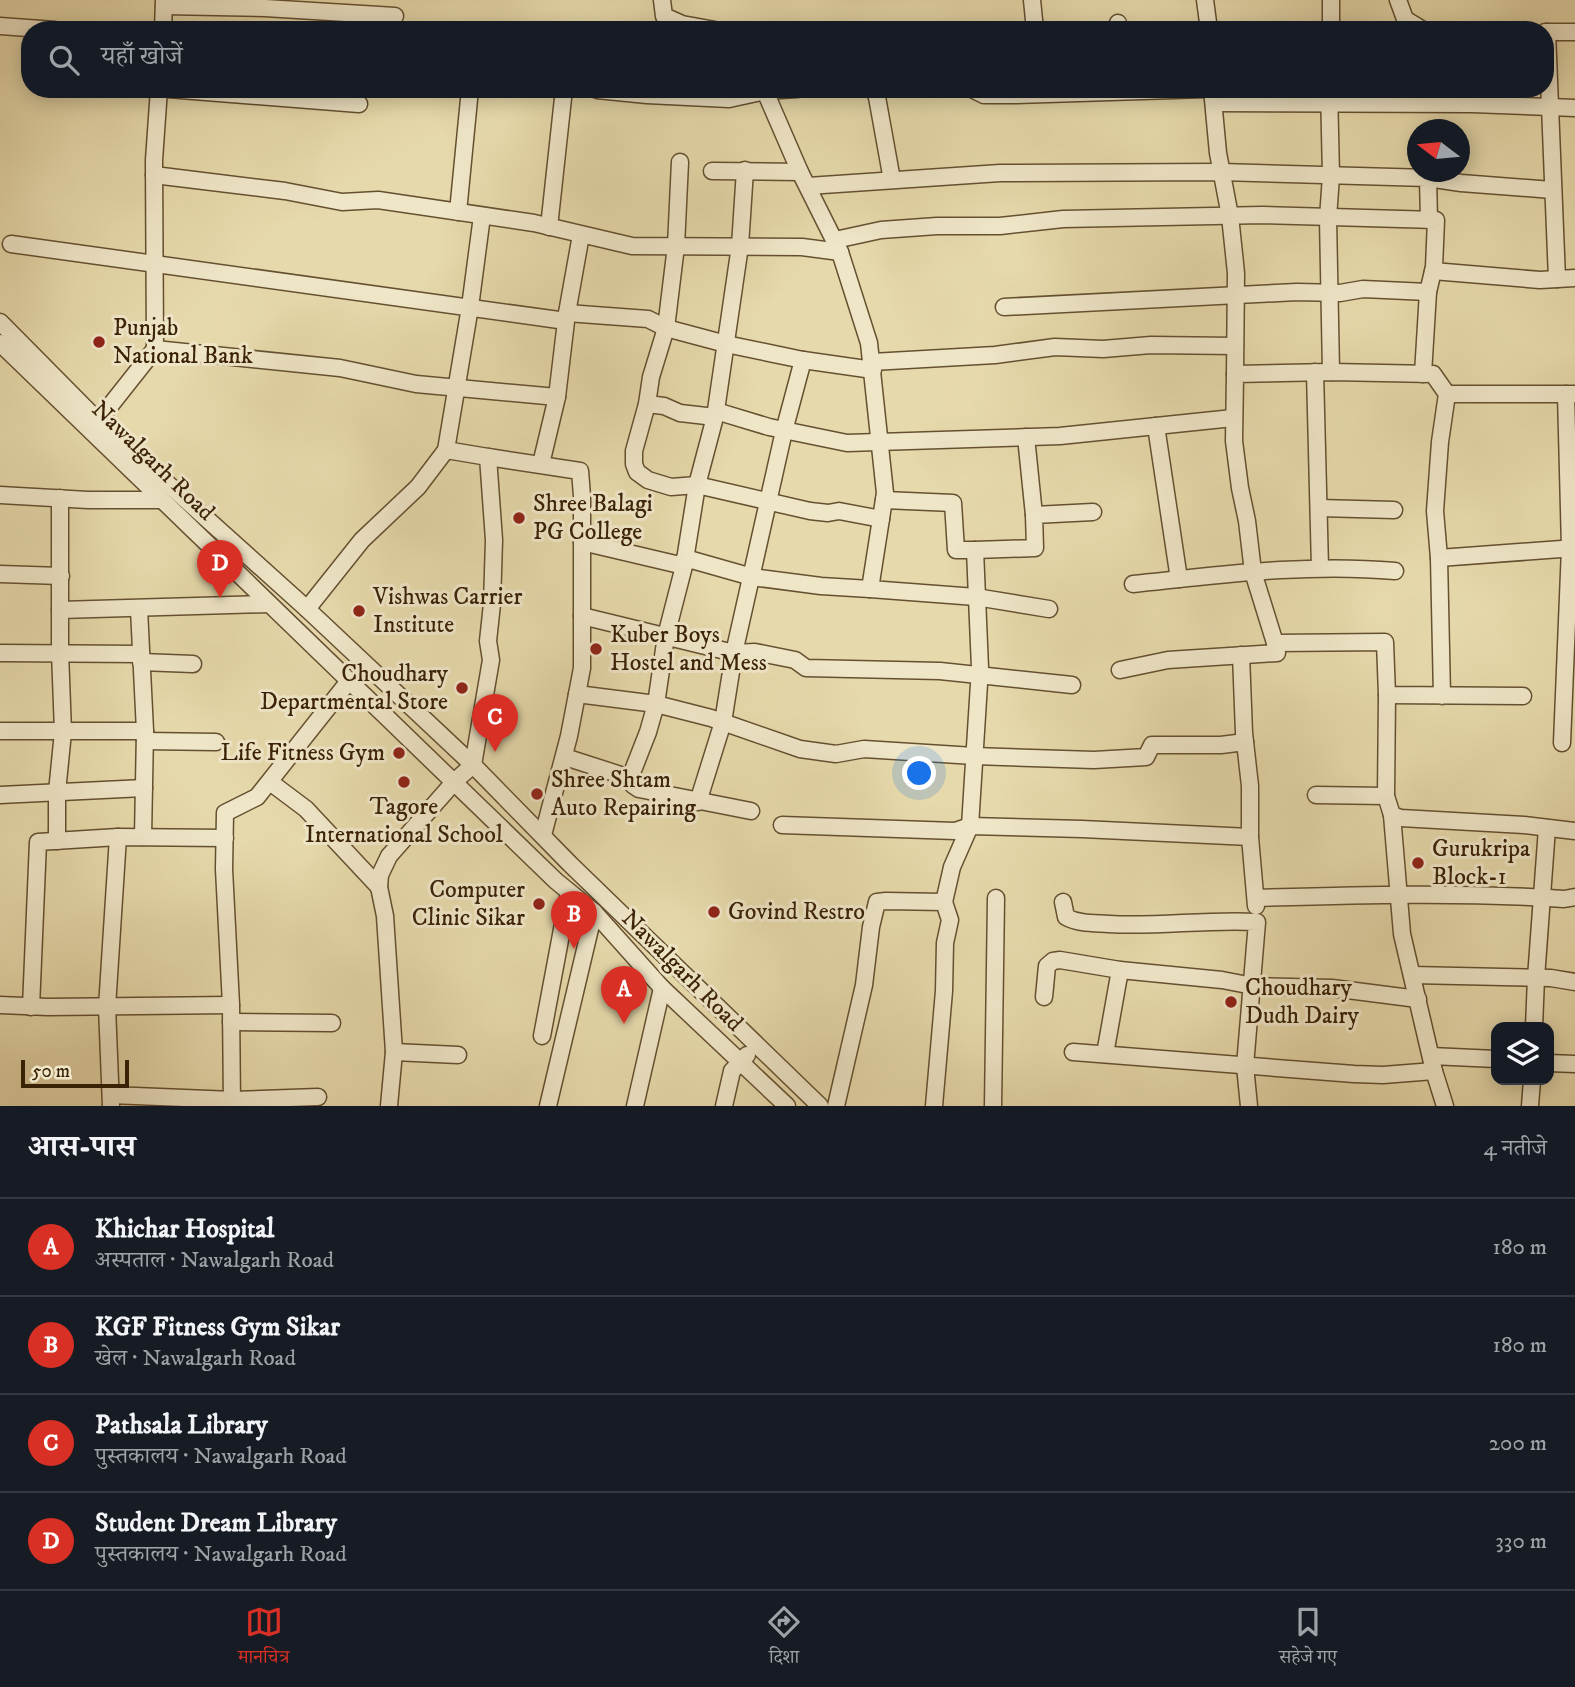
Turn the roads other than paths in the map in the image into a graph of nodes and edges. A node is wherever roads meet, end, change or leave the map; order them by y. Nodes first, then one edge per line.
1 (662, 0) edge
2 (1032, 0) edge
3 (1205, 0) edge
4 (1331, 0) edge
5 (1398, 0) edge
6 (164, 3) edge
7 (396, 16) dead end
8 (163, 21) edge
9 (675, 21) edge
10 (1034, 21) edge
11 (1208, 21) edge
12 (1331, 21) edge
13 (1408, 21) edge
14 (0, 26) edge
15 (21, 28) edge
16 (1554, 32) edge
17 (1575, 32) edge
18 (158, 98) edge
19 (282, 98) edge
20 (469, 98) edge
21 (563, 98) edge
22 (708, 98) edge
23 (733, 98) edge
24 (769, 98) edge
25 (877, 98) edge
26 (1212, 98) edge
27 (1329, 98) edge
28 (1485, 98) edge
29 (1549, 98) edge
30 (359, 104) dead end
31 (1549, 107) junction
32 (1575, 108) edge
33 (680, 162) dead end
34 (745, 170) junction
35 (712, 172) dead end
36 (1221, 172) junction
37 (154, 176) junction
38 (1331, 176) junction
39 (1407, 178) edge
40 (804, 179) junction
41 (892, 180) junction
42 (1428, 182) edge
43 (1454, 182) edge
44 (1552, 190) junction
45 (458, 212) junction
46 (482, 216) junction
47 (1230, 216) junction
48 (1328, 218) junction
49 (1429, 220) junction
50 (549, 227) junction
51 (581, 234) junction
52 (11, 244) dead end
53 (676, 246) junction
54 (740, 246) junction
55 (838, 246) junction
56 (153, 263) junction
57 (1433, 271) junction
58 (1575, 278) edge
59 (1557, 279) junction
60 (1428, 292) junction
61 (1329, 293) junction
62 (1236, 295) junction
63 (470, 307) junction
64 (1004, 307) dead end
65 (567, 317) junction
66 (0, 321) edge
67 (666, 328) junction
68 (0, 343) edge
69 (726, 344) junction
70 (1236, 346) junction
71 (155, 349) junction
72 (803, 360) junction
73 (872, 366) junction
74 (1323, 372) junction
75 (1235, 374) junction
76 (1423, 374) junction
77 (457, 388) junction
78 (1447, 394) junction
79 (1571, 394) edge
80 (557, 397) junction
81 (647, 404) junction
82 (716, 414) junction
83 (1233, 418) junction
84 (98, 421) junction
85 (1156, 426) junction
86 (784, 431) junction
87 (1026, 438) junction
88 (881, 444) junction
89 (446, 450) junction
90 (488, 457) junction
91 (541, 464) junction
92 (697, 485) junction
93 (0, 495) edge
94 (60, 498) junction
95 (161, 500) junction
96 (884, 500) junction
97 (770, 502) junction
98 (1319, 508) junction
99 (1394, 510) dead end
100 (1093, 512) dead end
101 (1034, 515) junction
102 (881, 519) junction
103 (582, 542) junction
104 (1573, 548) edge
105 (975, 550) junction
106 (1439, 558) junction
107 (685, 562) junction
108 (1320, 568) junction
109 (1395, 571) dead end
110 (1253, 572) junction
111 (0, 574) edge
112 (61, 576) junction
113 (752, 577) junction
114 (1179, 579) junction
115 (1133, 583) dead end
116 (870, 589) junction
117 (975, 597) junction
118 (268, 604) junction
119 (139, 609) junction
120 (307, 609) junction
121 (60, 610) junction
122 (1049, 610) dead end
123 (582, 616) junction
124 (666, 636) junction
125 (1275, 643) junction
126 (60, 652) junction
127 (0, 653) edge
128 (734, 653) junction
129 (1241, 655) junction
130 (141, 658) junction
131 (192, 664) dead end
132 (1120, 670) dead end
133 (979, 675) junction
134 (349, 681) junction
135 (1072, 685) dead end
136 (577, 694) junction
137 (1387, 695) junction
138 (1442, 696) junction
139 (1523, 696) dead end
140 (656, 704) junction
141 (723, 722) junction
142 (0, 731) edge
143 (63, 732) junction
144 (145, 736) junction
145 (216, 742) dead end
146 (1245, 742) junction
147 (1562, 743) dead end
148 (974, 756) junction
149 (565, 757) junction
150 (473, 765) junction
151 (630, 778) junction
152 (455, 781) junction
153 (270, 782) junction
154 (144, 788) junction
155 (58, 792) junction
156 (0, 795) edge
157 (1315, 795) dead end
158 (1386, 796) junction
159 (698, 802) junction
160 (751, 811) dead end
161 (1392, 815) junction
162 (782, 825) dead end
163 (970, 827) junction
164 (1547, 828) junction
165 (1575, 831) edge
166 (543, 835) junction
167 (118, 837) junction
168 (143, 837) junction
169 (1250, 837) junction
170 (225, 838) junction
171 (57, 841) junction
172 (379, 887) junction
173 (569, 892) junction
174 (1399, 894) junction
175 (1542, 897) junction
176 (1575, 897) edge
177 (996, 898) dead end
178 (1256, 898) junction
179 (944, 902) junction
180 (1063, 902) dead end
181 (594, 912) junction
182 (1257, 922) junction
183 (1120, 970) junction
184 (1412, 975) junction
185 (1535, 978) junction
186 (1575, 982) edge
187 (1253, 986) junction
188 (662, 988) junction
189 (1044, 996) dead end
190 (1418, 999) junction
191 (0, 1005) edge
192 (31, 1007) junction
193 (107, 1007) junction
194 (231, 1014) junction
195 (1534, 1022) edge
196 (332, 1023) dead end
197 (541, 1036) dead end
198 (757, 1046) junction
199 (394, 1052) junction
200 (1073, 1052) dead end
201 (1105, 1054) junction
202 (458, 1055) dead end
203 (1491, 1059) edge
204 (740, 1061) junction
205 (1433, 1063) junction
206 (1554, 1063) edge
207 (1575, 1064) edge
208 (1245, 1066) junction
209 (1532, 1085) edge
210 (318, 1097) dead end
211 (111, 1100) edge
212 (232, 1103) edge
213 (389, 1106) edge
214 (548, 1106) edge
215 (635, 1106) edge
216 (724, 1106) edge
217 (788, 1106) edge
218 (820, 1106) edge
219 (836, 1106) edge
220 (934, 1106) edge
221 (993, 1106) edge
222 (1249, 1106) edge
223 (1445, 1106) edge
224 (1530, 1106) edge

1 - 9 street
2 - 10 street
3 - 11 street
4 - 12 street
5 - 13 street
6 - 7 street
6 - 8 street
14 - 15 street
16 - 17 street
18 - 37 street
19 - 30 street
20 - 45 street
21 - 50 street
22 - 23 street
24 - 40 street
25 - 41 street
26 - 36 street
27 - 38 street
28 - 31 street
29 - 31 street
31 - 32 street
31 - 44 street
33 - 53 street
34 - 35 street
34 - 40 street
34 - 54 street
36 - 38 street
36 - 41 street
36 - 47 street
37 - 45 street
37 - 56 street
38 - 39 street
38 - 48 street
40 - 41 street
40 - 55 street
42 - 49 street
43 - 44 street
44 - 59 street
45 - 46 street
46 - 50 street
46 - 63 street
47 - 48 street
47 - 55 street
47 - 62 street
48 - 49 street
48 - 61 street
49 - 57 street
50 - 51 street
51 - 53 street
51 - 65 street
52 - 56 street
53 - 54 street
53 - 67 street
54 - 55 street
54 - 69 street
55 - 73 street
56 - 63 street
56 - 71 street
57 - 59 street
57 - 60 street
58 - 59 street
60 - 61 street
60 - 76 street
61 - 62 street
61 - 74 street
62 - 64 street
62 - 70 street
63 - 65 street
63 - 77 street
65 - 67 street
65 - 80 street
66 - 84 street
67 - 69 street
67 - 81 street
68 - 95 street, Nawalgarh Road
69 - 72 street
69 - 82 street
70 - 73 street
70 - 75 street
71 - 77 street
71 - 84 street
72 - 73 street
72 - 86 street
73 - 88 street
74 - 75 street
74 - 76 street
74 - 98 street
75 - 83 street
76 - 78 street
77 - 80 street
77 - 89 street
78 - 79 street
78 - 106 street
79 - 104 street
80 - 91 street
81 - 82 street
81 - 92 street
82 - 86 street
82 - 92 street
83 - 85 street
83 - 110 street
84 - 120 street
85 - 87 street
85 - 114 street
86 - 88 street
86 - 97 street
87 - 88 street
87 - 101 street
88 - 96 street
89 - 90 street
89 - 120 street
90 - 91 street
90 - 150 street
91 - 103 street
92 - 97 street
92 - 107 street
93 - 94 street
94 - 95 street
94 - 112 street
95 - 118 street, Nawalgarh Road
96 - 102 street
96 - 105 street
97 - 102 street
97 - 113 street
98 - 99 street
98 - 108 street
100 - 101 street
101 - 105 street
102 - 116 street
103 - 107 street
103 - 123 street
104 - 106 street
104 - 147 street
105 - 117 street
106 - 138 street
107 - 113 street
107 - 124 street
108 - 109 street
108 - 110 street
110 - 114 street
110 - 125 street
111 - 112 street
112 - 121 street
113 - 116 street
113 - 128 street
114 - 115 street
116 - 117 street
117 - 122 street
117 - 133 street
118 - 119 street
118 - 134 street, Nawalgarh Road
119 - 121 street
119 - 130 street
120 - 150 street
121 - 126 street
123 - 124 street
123 - 136 street
124 - 128 street
124 - 140 street
125 - 129 street
125 - 137 street
126 - 127 street
126 - 130 street
126 - 143 street
128 - 133 street
128 - 141 street
129 - 132 street
129 - 146 street
130 - 131 street
130 - 144 street
133 - 135 street
133 - 148 street
134 - 152 street, Nawalgarh Road
134 - 153 street
136 - 140 street
136 - 149 street
137 - 138 street
137 - 158 street
138 - 139 street
140 - 141 street
140 - 151 street
141 - 148 street
141 - 159 street
142 - 143 street
143 - 144 street
143 - 155 street
144 - 145 street
144 - 154 street
146 - 148 street
146 - 169 street
148 - 163 street
149 - 151 street
149 - 166 street
150 - 152 street
150 - 166 street
151 - 159 street
152 - 172 street
152 - 173 street, Nawalgarh Road
153 - 170 street
153 - 172 street
154 - 155 street
154 - 168 street
155 - 156 street
155 - 171 street
157 - 158 street
158 - 161 street
159 - 160 street
161 - 164 street
161 - 174 street
162 - 163 street
163 - 169 street
163 - 179 street
164 - 165 street
164 - 175 street
166 - 198 street
167 - 168 street
167 - 171 street
167 - 193 street
168 - 170 street
169 - 178 street
170 - 194 street
171 - 192 street
172 - 199 street
173 - 181 street, Nawalgarh Road
173 - 197 street
174 - 175 street
174 - 178 street
174 - 184 street
175 - 176 street
175 - 185 street
177 - 221 street
178 - 182 street
179 - 219 street
179 - 220 street
180 - 182 street
181 - 188 street, Nawalgarh Road
181 - 214 street
182 - 187 street
183 - 187 street
183 - 189 street
183 - 201 street
184 - 185 street
184 - 190 street
185 - 186 street
185 - 195 street
187 - 190 street
187 - 208 street
188 - 204 street, Nawalgarh Road
188 - 215 street
190 - 205 street
191 - 192 street
192 - 193 street
193 - 194 street
193 - 211 street
194 - 196 street
194 - 212 street
198 - 204 street
198 - 218 street
199 - 202 street
199 - 213 street
200 - 201 street
201 - 208 street
203 - 205 street
204 - 216 street
204 - 217 street, Nawalgarh Road
205 - 208 street
205 - 223 street
206 - 207 street
208 - 222 street
209 - 224 street
210 - 212 street
211 - 212 street

